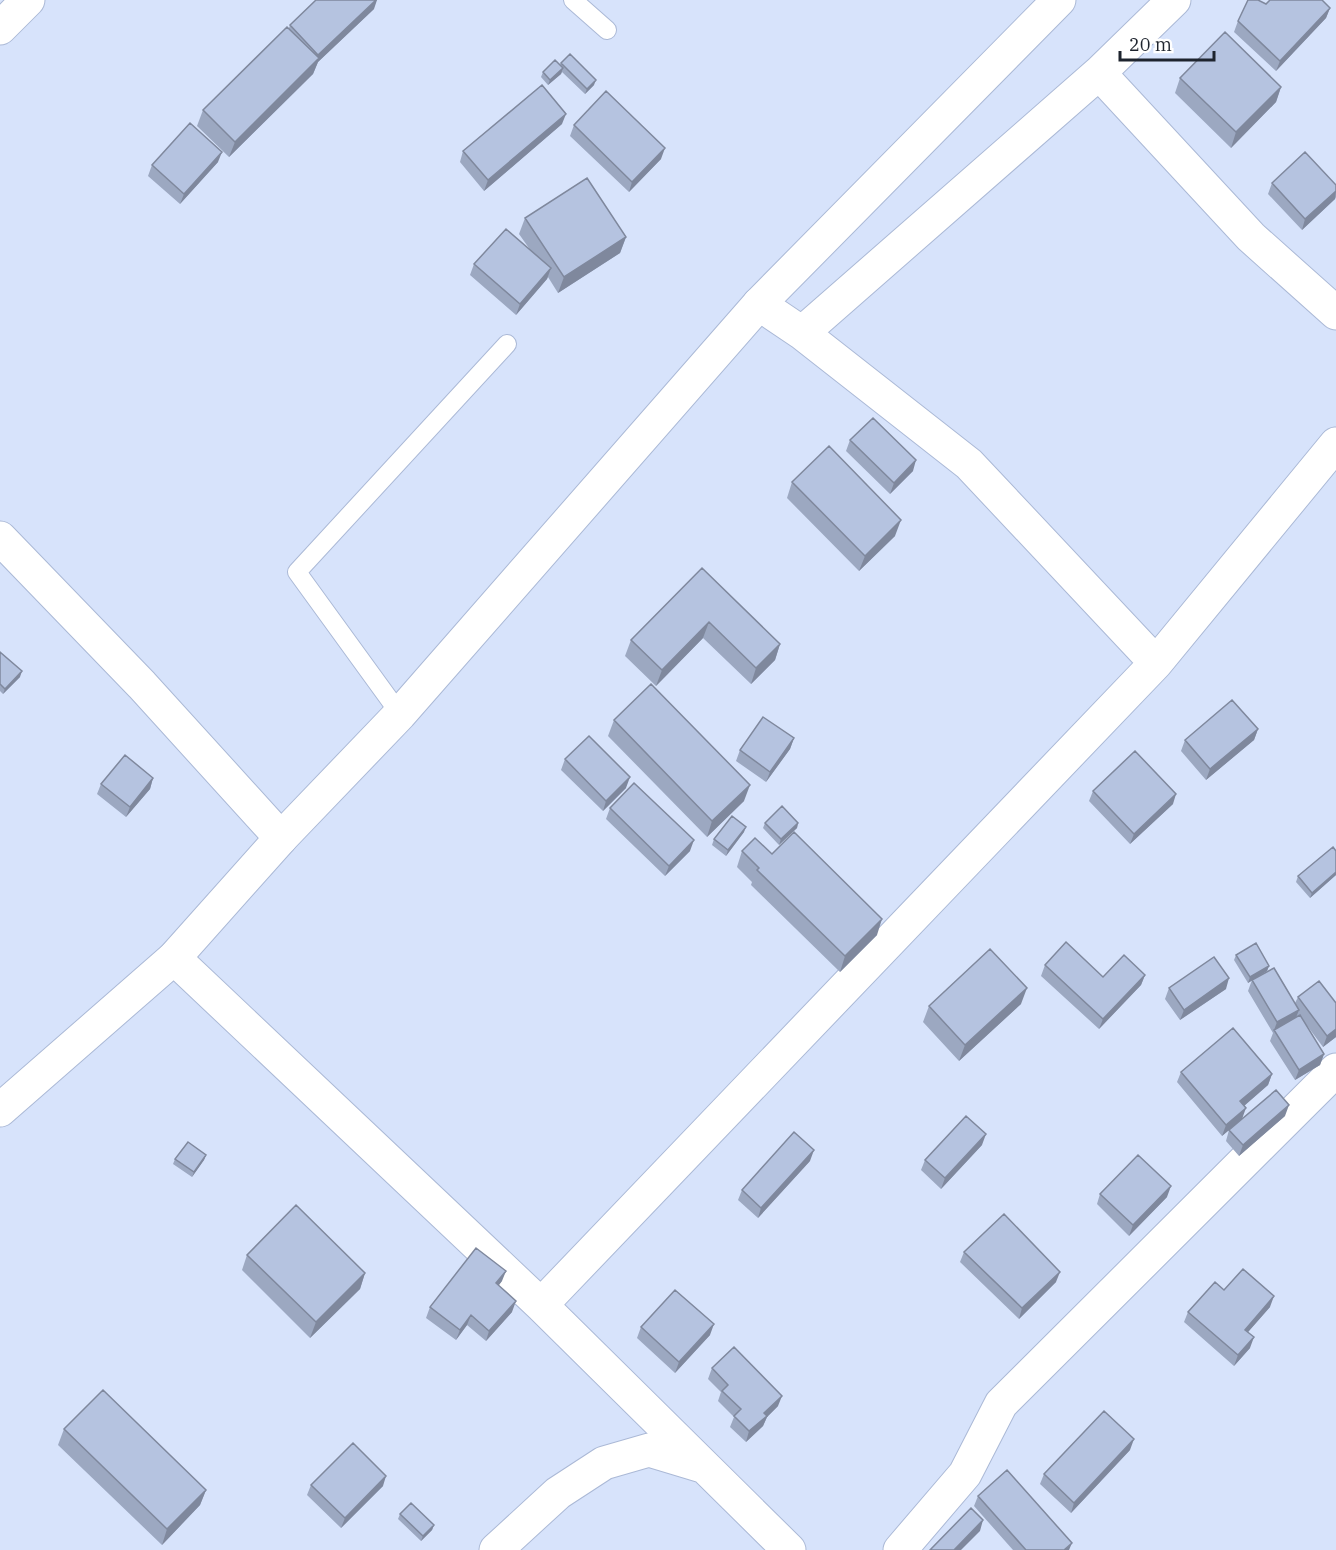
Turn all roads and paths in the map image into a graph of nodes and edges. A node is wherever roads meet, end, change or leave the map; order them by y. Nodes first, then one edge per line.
1 (28, 0) edge
2 (573, 0) edge
3 (1059, 0) edge
4 (1174, 0) edge
5 (0, 28) edge
6 (607, 30) dead end
7 (1099, 73) junction
8 (759, 304) junction
9 (1336, 313) edge
10 (802, 333) junction
11 (507, 344) dead end
12 (1336, 444) edge
13 (0, 538) edge
14 (1156, 663) junction
15 (400, 714) junction
16 (281, 838) junction
17 (174, 958) junction
18 (1336, 1070) edge
19 (0, 1110) edge
20 (541, 1305) junction
21 (706, 1467) junction
22 (496, 1550) edge
23 (789, 1550) edge
24 (900, 1550) edge

1 - 5 main road
2 - 6 lane
3 - 8 main road
4 - 7 main road
7 - 9 main road
7 - 10 main road
8 - 10 main road
8 - 15 main road
10 - 14 main road
11 - 15 lane
12 - 14 main road
13 - 16 main road
14 - 20 main road
15 - 16 main road
16 - 17 main road
17 - 19 main road
17 - 20 main road
18 - 24 main road
20 - 21 main road
21 - 22 main road
21 - 23 main road

